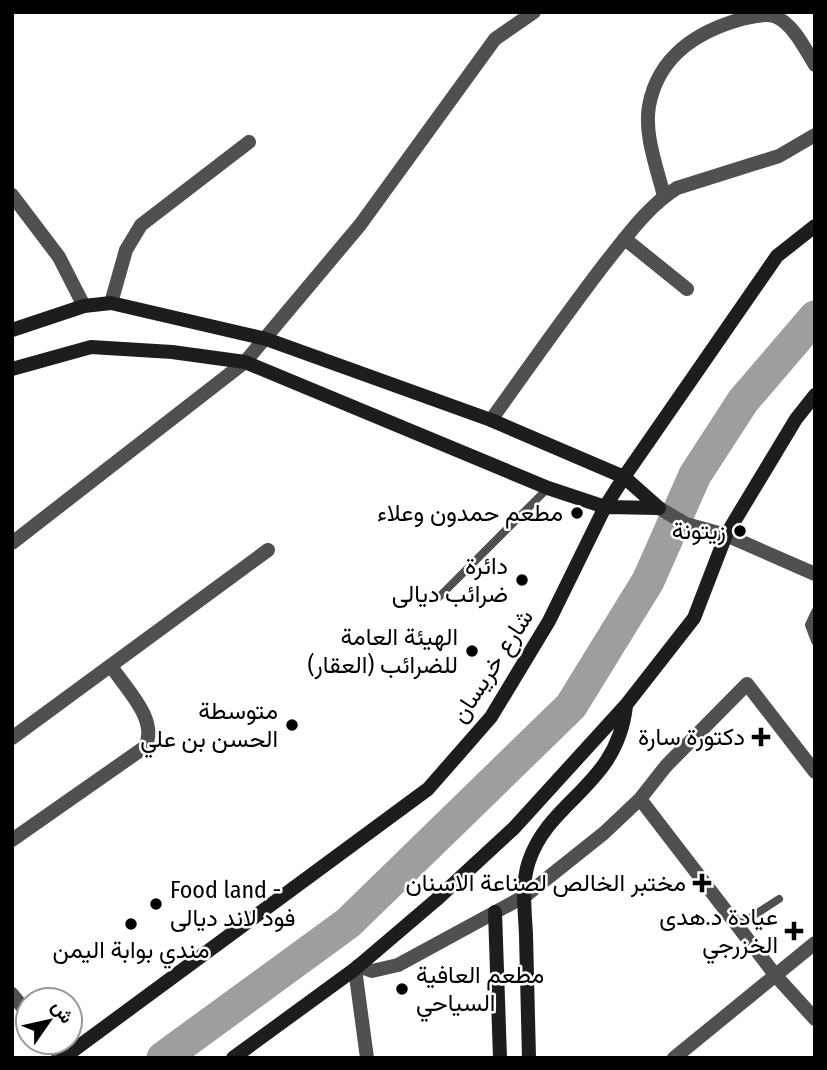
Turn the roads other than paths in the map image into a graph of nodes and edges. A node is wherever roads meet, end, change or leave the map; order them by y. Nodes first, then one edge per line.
1 (534, 12) edge
2 (815, 65) edge
3 (815, 135) edge
4 (249, 142) dead end
5 (12, 195) edge
6 (664, 196) junction
7 (815, 226) edge
8 (625, 239) junction
9 (687, 289) dead end
10 (111, 303) junction
11 (84, 306) junction
12 (12, 330) edge
13 (265, 339) junction
14 (244, 362) junction
15 (12, 369) edge
16 (815, 395) edge
17 (491, 419) junction
18 (624, 477) junction
19 (548, 488) junction
20 (605, 507) junction
21 (659, 509) junction
22 (726, 535) junction
23 (12, 543) edge
24 (268, 550) dead end
25 (815, 574) edge
26 (439, 597) dead end
27 (815, 612) edge
28 (815, 641) edge
29 (111, 666) junction
30 (626, 705) junction
31 (12, 738) edge
32 (815, 772) edge
33 (640, 799) junction
34 (12, 840) edge
35 (524, 896) junction
36 (779, 899) dead end
37 (495, 912) junction
38 (737, 926) junction
39 (815, 943) edge
40 (356, 967) junction
41 (776, 976) junction
42 (815, 1019) edge
43 (63, 1058) edge
44 (233, 1058) edge
45 (367, 1058) edge
46 (500, 1058) edge
47 (529, 1058) edge
48 (674, 1058) edge

1 - 13 street
2 - 6 street
3 - 6 street
4 - 10 street
5 - 11 street
6 - 8 street
7 - 18 street, شارع خريسان
8 - 9 street
8 - 17 street
10 - 11 street
10 - 13 street
11 - 12 street
13 - 14 street
13 - 17 street
14 - 15 street
14 - 19 street
14 - 23 street
16 - 22 street
17 - 18 street
18 - 20 street, شارع خريسان
18 - 21 street
19 - 20 street
19 - 26 lane
20 - 21 street
20 - 43 street, شارع خريسان
21 - 22 street
22 - 25 street
22 - 30 street
24 - 29 street
27 - 28 lane
29 - 31 street
29 - 34 street
30 - 35 street
30 - 40 street
32 - 33 street
33 - 35 street
33 - 38 street
35 - 37 street
35 - 47 street
36 - 38 lane
37 - 40 street
37 - 46 street
38 - 41 street
39 - 41 street
40 - 44 street
40 - 45 street
41 - 42 street
41 - 48 street

